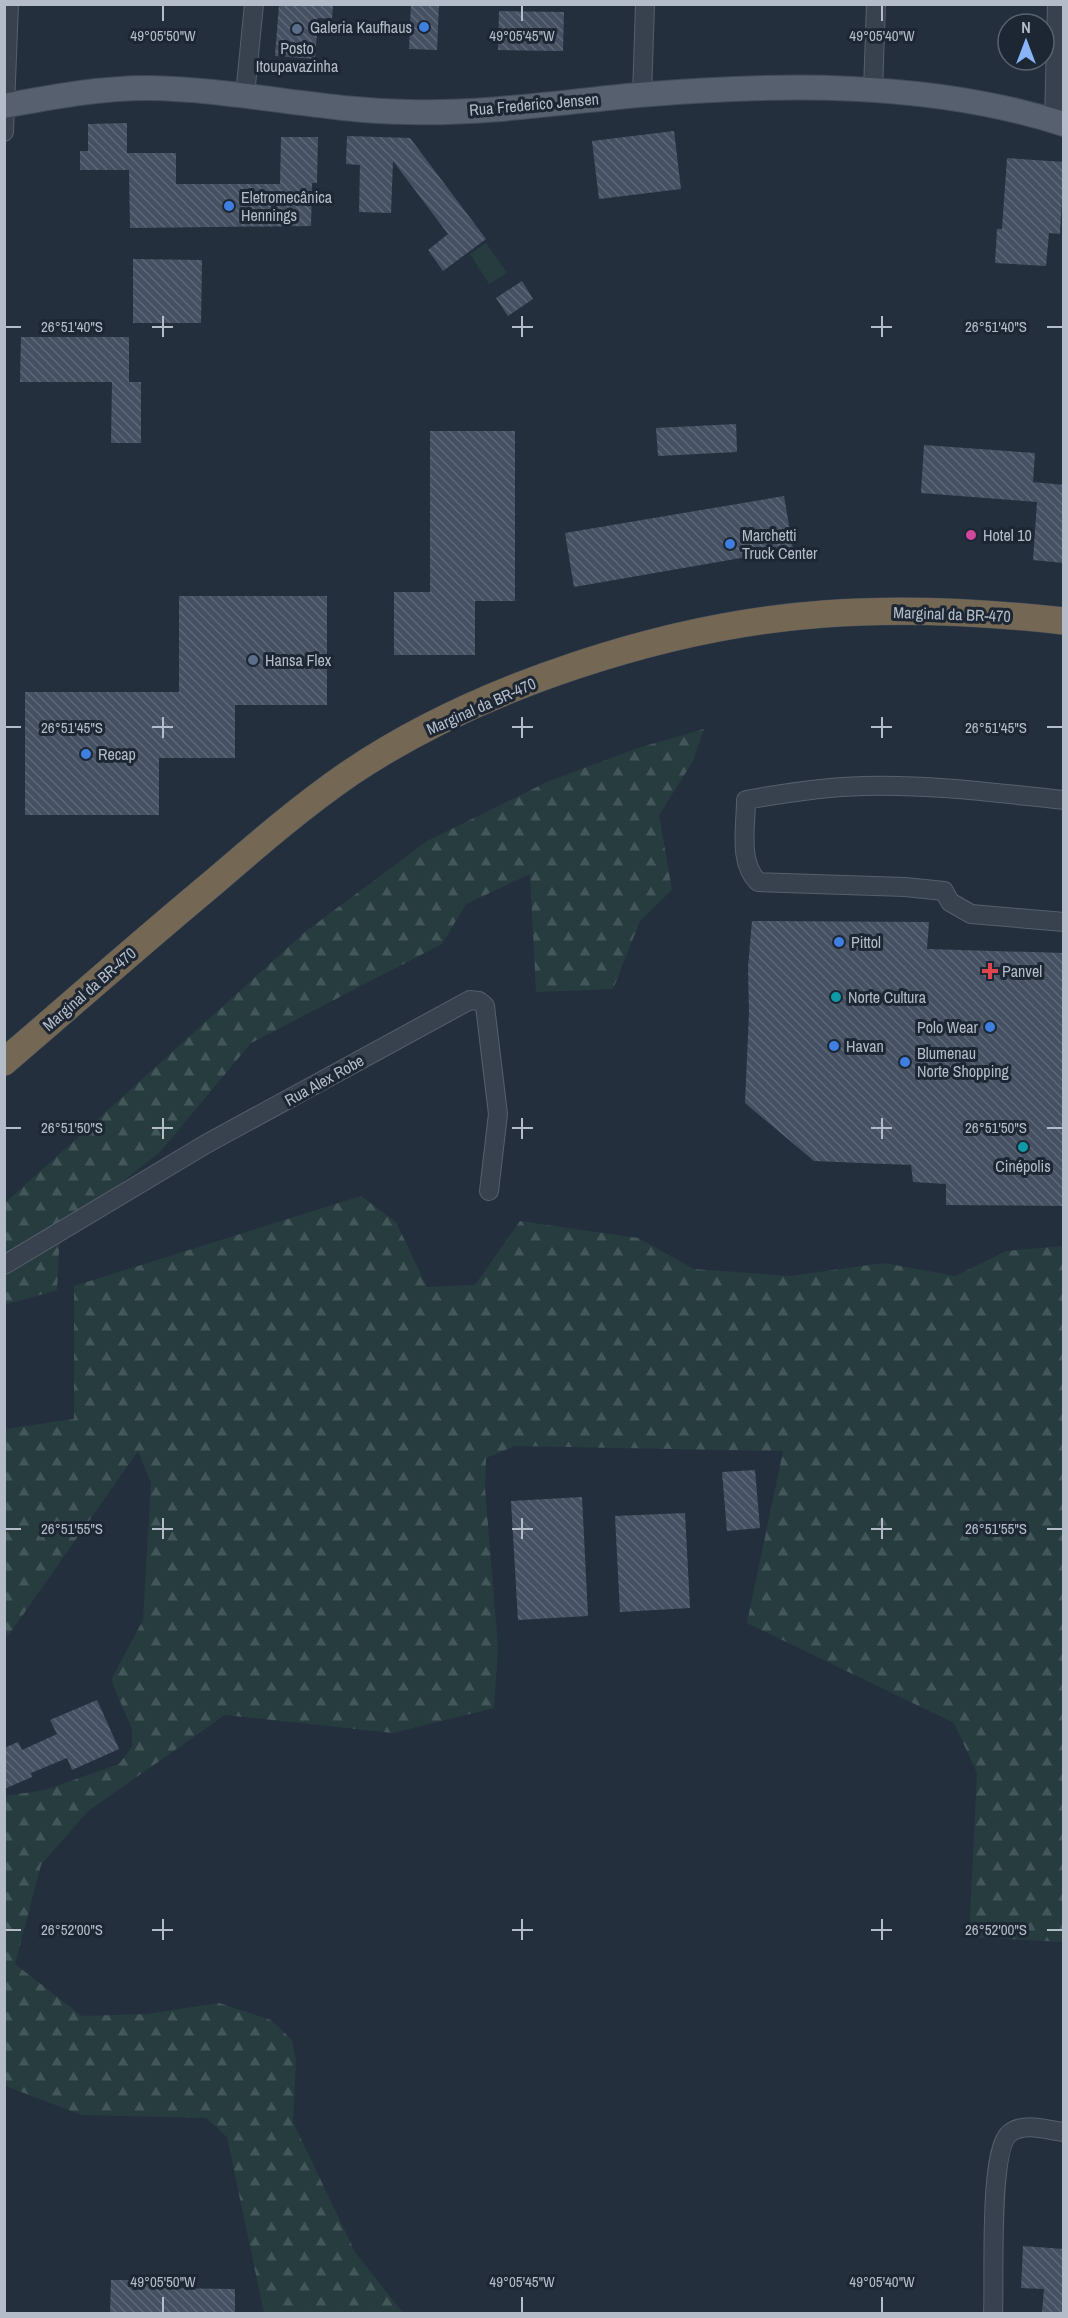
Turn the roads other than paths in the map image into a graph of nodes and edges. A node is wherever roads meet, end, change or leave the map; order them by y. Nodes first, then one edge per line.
1 (9, 4) edge
2 (254, 4) edge
3 (645, 4) edge
4 (876, 4) edge
5 (1057, 4) edge
6 (873, 91) junction
7 (245, 95) junction
8 (642, 95) junction
9 (5, 106) edge
10 (1059, 122) edge
11 (4, 132) edge
12 (986, 613) junction
13 (1064, 621) edge
14 (1064, 632) edge
15 (1064, 800) edge
16 (1064, 922) edge
17 (4, 1062) edge
18 (489, 1191) dead end
19 (4, 1265) edge
20 (1064, 2132) edge
21 (993, 2313) edge

1 - 9 street
2 - 7 street
3 - 8 street
4 - 6 street
5 - 10 street
6 - 8 main road, Rua Frederico Jensen
6 - 10 main road, Rua Frederico Jensen
7 - 8 main road, Rua Frederico Jensen
7 - 9 main road, Rua Frederico Jensen
9 - 11 street
12 - 13 highway, Marginal da BR-470
12 - 14 highway
12 - 17 highway, Marginal da BR-470
15 - 16 street
18 - 19 street, Rua Alex Robe
20 - 21 street

